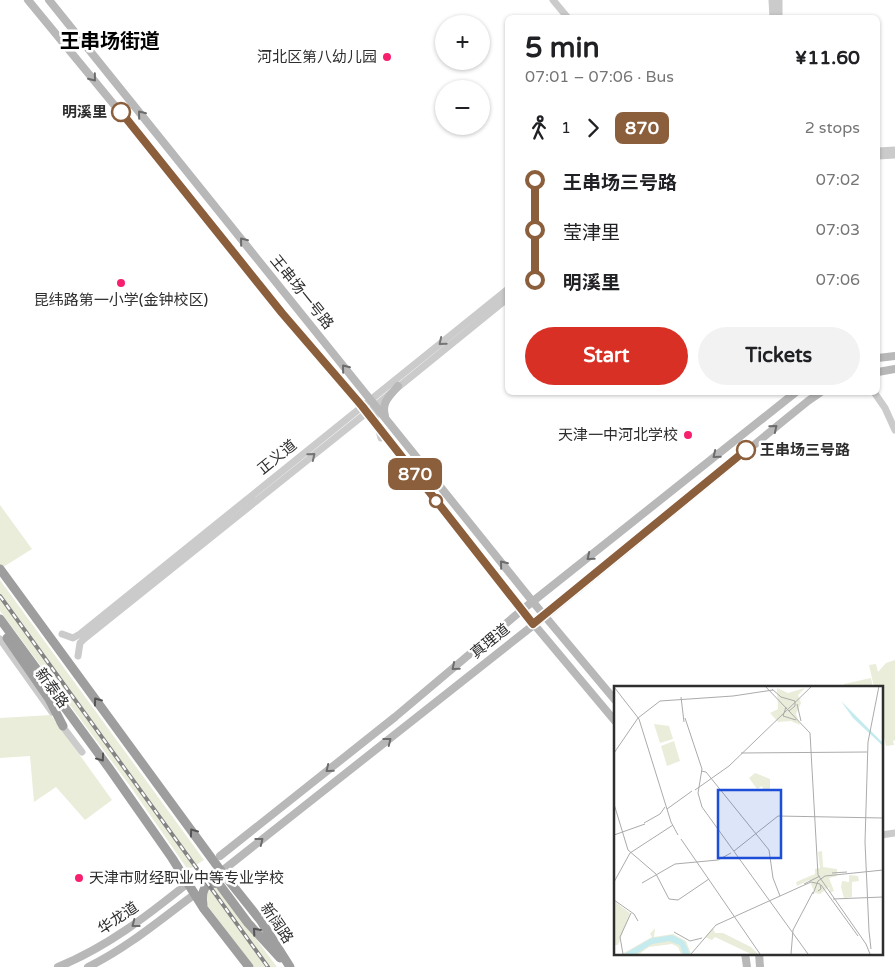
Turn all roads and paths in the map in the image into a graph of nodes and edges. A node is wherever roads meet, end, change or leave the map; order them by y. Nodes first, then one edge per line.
1 (28, 0) edge
2 (49, 0) edge
3 (553, 0) edge
4 (772, 0) edge
5 (779, 0) edge
6 (566, 15) edge
7 (773, 15) edge
8 (779, 15) edge
9 (895, 150) edge
10 (880, 151) edge
11 (895, 155) edge
12 (880, 156) edge
13 (505, 292) edge
14 (505, 300) edge
15 (895, 356) edge
16 (880, 358) edge
17 (895, 369) edge
18 (880, 372) edge
19 (395, 384) joint
20 (792, 395) edge
21 (817, 395) edge
22 (876, 395) edge
23 (373, 402) junction
24 (364, 409) junction
25 (391, 429) dead end
26 (895, 430) edge
27 (381, 438) dead end
28 (0, 569) edge
29 (518, 585) dead end
30 (505, 595) dead end
31 (533, 602) junction
32 (522, 610) junction
33 (544, 616) junction
34 (0, 619) edge
35 (0, 624) edge
36 (533, 624) junction
37 (62, 634) dead end
38 (0, 639) edge
39 (78, 656) dead end
40 (614, 700) edge
41 (614, 722) edge
42 (62, 726) junction
43 (82, 752) dead end
44 (895, 834) edge
45 (882, 837) edge
46 (220, 856) dead end
47 (222, 871) junction
48 (188, 883) junction
49 (195, 894) junction
50 (204, 909) junction
51 (745, 954) edge
52 (759, 954) edge
53 (58, 967) edge
54 (88, 967) edge
55 (249, 967) edge
56 (290, 967) edge
57 (747, 967) edge
58 (760, 967) edge

1 -> 24 main road, 王串场一号路
23 -> 2 main road, 王串场一号路
3 - 6 street
4 - 7 street
5 - 8 street
9 - 10 street
11 - 12 street
13 -> 23 street, 正义道
14 - 23 street, 正义道
15 - 16 main road
17 - 18 main road
19 - 23 street
19 - 25 main road
20 -> 31 main road, 真理道
33 -> 21 main road, 真理道
22 - 26 street
23 - 24 street, 正义道
23 - 27 street
31 -> 23 main road, 王串场一号路
24 - 32 main road, 王串场一号路
24 - 37 street, 正义道
39 -> 24 street, 正义道
47 -> 28 highway, 新阔路
29 - 31 main road, 王串场一号路
30 - 32 main road, 王串场一号路
31 - 32 main road, 真理道
31 - 33 main road, 王串场一号路
32 - 36 main road, 王串场一号路
32 -> 46 main road, 真理道
33 - 36 main road, 真理道
33 - 40 main road, 王串场一号路
34 -> 48 highway
35 - 42 highway
36 - 41 main road, 王串场一号路
47 -> 36 main road, 真理道
38 - 42 street, 新泰路
42 - 43 street, 新泰路
44 - 45 street
47 - 56 highway, 新阔路
48 - 49 highway
48 -> 53 main road, 华龙道
49 - 50 highway
49 - 54 main road
50 - 55 highway
56 -> 50 highway
51 - 57 main road
52 - 58 main road

